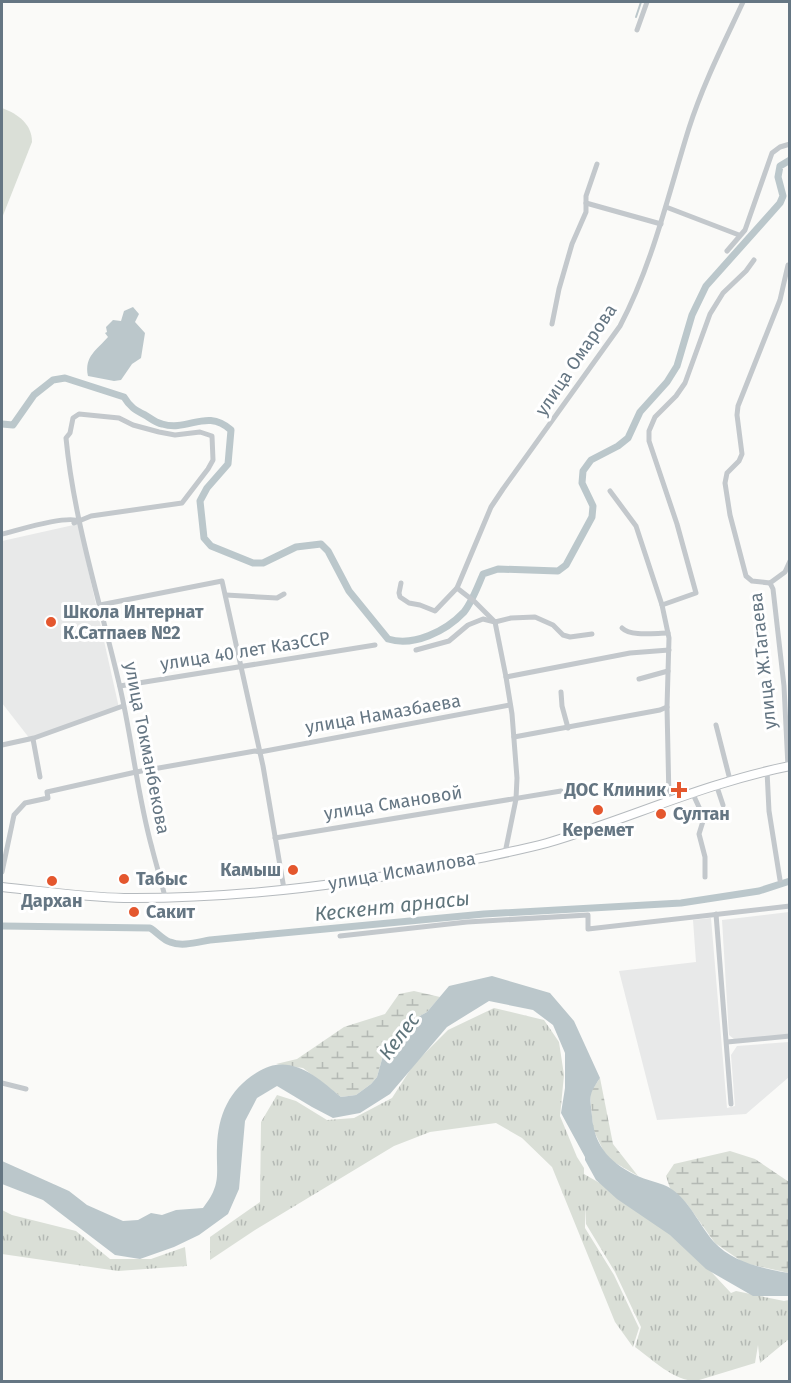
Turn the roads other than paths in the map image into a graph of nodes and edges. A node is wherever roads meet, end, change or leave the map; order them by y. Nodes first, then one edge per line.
1 (647, 2) edge
2 (743, 2) edge
3 (637, 30) dead end
4 (789, 144) edge
5 (597, 164) dead end
6 (586, 203) junction
7 (666, 207) junction
8 (661, 224) junction
9 (739, 235) junction
10 (727, 250) dead end
11 (754, 260) dead end
12 (788, 265) edge
13 (552, 324) dead end
14 (610, 490) dead end
15 (77, 522) junction
16 (2, 534) edge
17 (789, 561) edge
18 (401, 583) dead end
19 (770, 583) junction
20 (457, 588) junction
21 (284, 594) dead end
22 (226, 595) junction
23 (662, 604) junction
24 (100, 605) junction
25 (495, 622) junction
26 (622, 628) dead end
27 (668, 633) junction
28 (592, 634) dead end
29 (375, 645) dead end
30 (416, 650) dead end
31 (669, 650) junction
32 (241, 668) junction
33 (668, 671) junction
34 (506, 677) junction
35 (639, 679) dead end
36 (120, 686) junction
37 (561, 692) dead end
38 (510, 705) junction
39 (123, 706) junction
40 (667, 707) junction
41 (716, 725) dead end
42 (567, 728) junction
43 (514, 737) junction
44 (33, 739) junction
45 (2, 745) edge
46 (260, 752) junction
47 (789, 767) edge
48 (767, 771) junction
49 (136, 772) junction
50 (40, 777) dead end
51 (730, 780) junction
52 (716, 784) junction
53 (561, 791) dead end
54 (692, 792) junction
55 (516, 799) junction
56 (669, 799) junction
57 (723, 805) dead end
58 (275, 838) junction
59 (505, 853) junction
60 (2, 872) edge
61 (705, 877) dead end
62 (780, 880) dead end
63 (2, 887) edge
64 (284, 889) junction
65 (165, 897) junction
66 (789, 906) edge
67 (716, 914) junction
68 (340, 936) dead end
69 (789, 1036) edge
70 (727, 1042) junction
71 (2, 1083) edge
72 (26, 1089) dead end
73 (731, 1104) dead end

1 - 3 street
2 - 7 street, улица Омарова
4 - 9 street
5 - 6 street
6 - 8 street
6 - 13 street
7 - 8 street, улица Омарова
7 - 9 street
8 - 20 street, улица Омарова
9 - 10 street
11 - 23 street
12 - 19 street, улица Ж.Тагаева
14 - 23 street
15 - 15 street, улица Токманбекова
15 - 16 street, улица Токманбекова
15 - 24 street, улица Токманбекова
17 - 19 street
18 - 20 street, улица Омарова
19 - 47 street, улица Ж.Тагаева
20 - 25 street
21 - 22 street
22 - 24 street
22 - 32 street
23 - 27 street
24 - 36 street, улица Токманбекова
25 - 28 street
25 - 30 street
25 - 34 street
26 - 27 street
27 - 31 street
29 - 32 street, улица 40 лет КазССР
31 - 33 street
31 - 34 street
32 - 36 street, улица 40 лет КазССР
32 - 46 street
33 - 35 street
33 - 40 street
34 - 38 street
36 - 39 street, улица Токманбекова
37 - 42 street
38 - 43 street
38 - 46 street, улица Намазбаева
39 - 44 street
39 - 49 street, улица Токманбекова
40 - 42 street
40 - 56 street
41 - 51 street
42 - 43 street
43 - 55 street
44 - 45 street
44 - 50 street
46 - 49 street, улица Намазбаева
46 - 58 street
47 - 48 main road, улица Исмаилова
48 - 51 main road, улица Исмаилова
48 - 62 street
49 - 60 street, улица Намазбаева
49 - 65 street, улица Токманбекова
51 - 52 main road, улица Исмаилова
52 - 54 main road, улица Исмаилова
52 - 57 street
53 - 55 street, улица Смановой
54 - 56 main road, улица Исмаилова
54 - 61 street
55 - 58 street, улица Смановой
55 - 59 street
56 - 59 main road, улица Исмаилова
58 - 64 street
59 - 64 main road, улица Исмаилова
63 - 65 main road, улица Исмаилова
64 - 65 main road, улица Исмаилова
66 - 67 street
67 - 68 street
67 - 70 street
69 - 70 street
70 - 73 street
71 - 72 street

